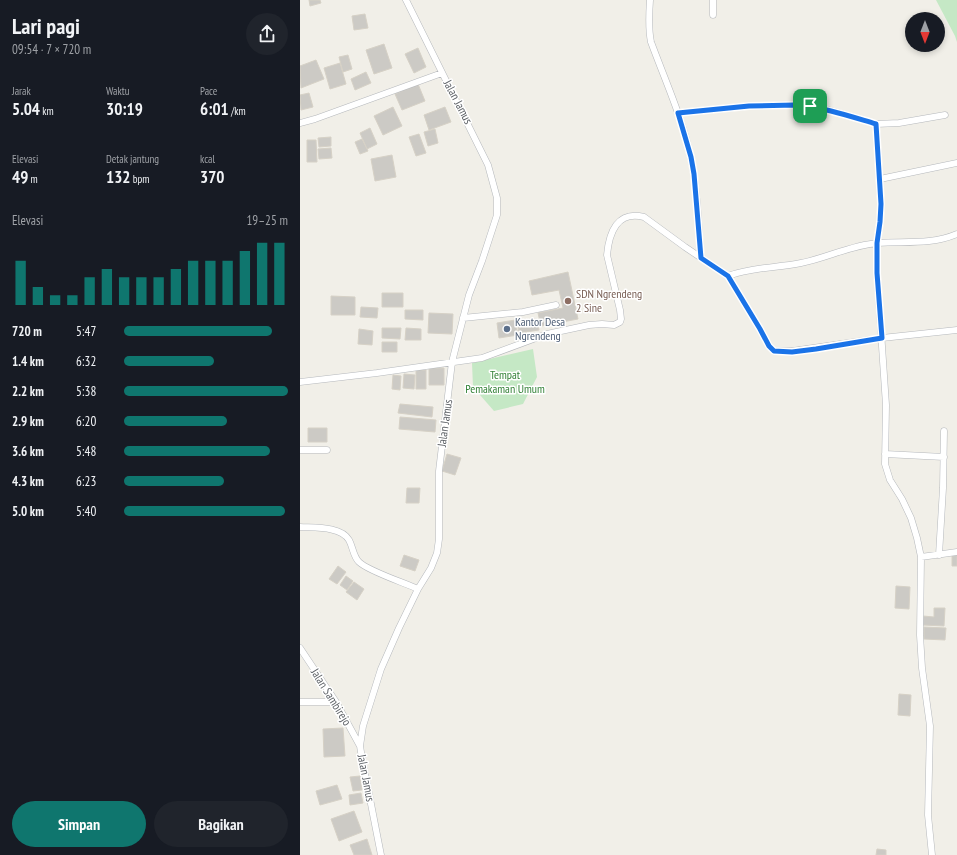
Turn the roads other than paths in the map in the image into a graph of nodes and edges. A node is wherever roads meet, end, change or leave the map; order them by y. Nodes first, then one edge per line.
1 (650, 0) edge
2 (713, 0) edge
3 (408, 1) edge
4 (713, 15) dead end
5 (442, 73) junction
6 (678, 113) junction
7 (945, 115) dead end
8 (300, 123) edge
9 (876, 124) junction
10 (957, 163) edge
11 (880, 179) junction
12 (957, 234) edge
13 (877, 243) junction
14 (701, 258) junction
15 (728, 276) junction
16 (556, 305) dead end
17 (463, 318) junction
18 (957, 330) edge
19 (882, 338) junction
20 (452, 362) junction
21 (300, 382) edge
22 (944, 431) dead end
23 (300, 450) edge
24 (327, 450) dead end
25 (885, 454) junction
26 (944, 457) junction
27 (300, 527) edge
28 (957, 552) edge
29 (939, 555) junction
30 (921, 557) junction
31 (418, 589) junction
32 (300, 648) edge
33 (300, 702) edge
34 (336, 702) junction
35 (360, 746) junction
36 (381, 855) edge
37 (932, 855) edge

1 - 6 street
2 - 4 street
3 - 5 street, Jalan Jamus
5 - 8 street
5 - 17 street, Jalan Jamus
6 - 9 street
6 - 14 street
7 - 9 street
9 - 11 street
10 - 11 street
11 - 13 street
12 - 13 street
13 - 15 street
13 - 19 street
14 - 15 street
14 - 20 street
15 - 19 street
16 - 17 street
17 - 20 street, Jalan Jamus
18 - 19 street
19 - 25 street
20 - 21 street
20 - 31 street, Jalan Jamus
22 - 26 street
23 - 24 street
25 - 26 street
25 - 30 street
26 - 29 street
27 - 31 street
28 - 29 street
29 - 30 street
30 - 37 street
31 - 35 street, Jalan Jamus
32 - 34 street, Jalan Sambirejo
33 - 34 street
34 - 35 street, Jalan Sambirejo
35 - 36 street, Jalan Jamus

